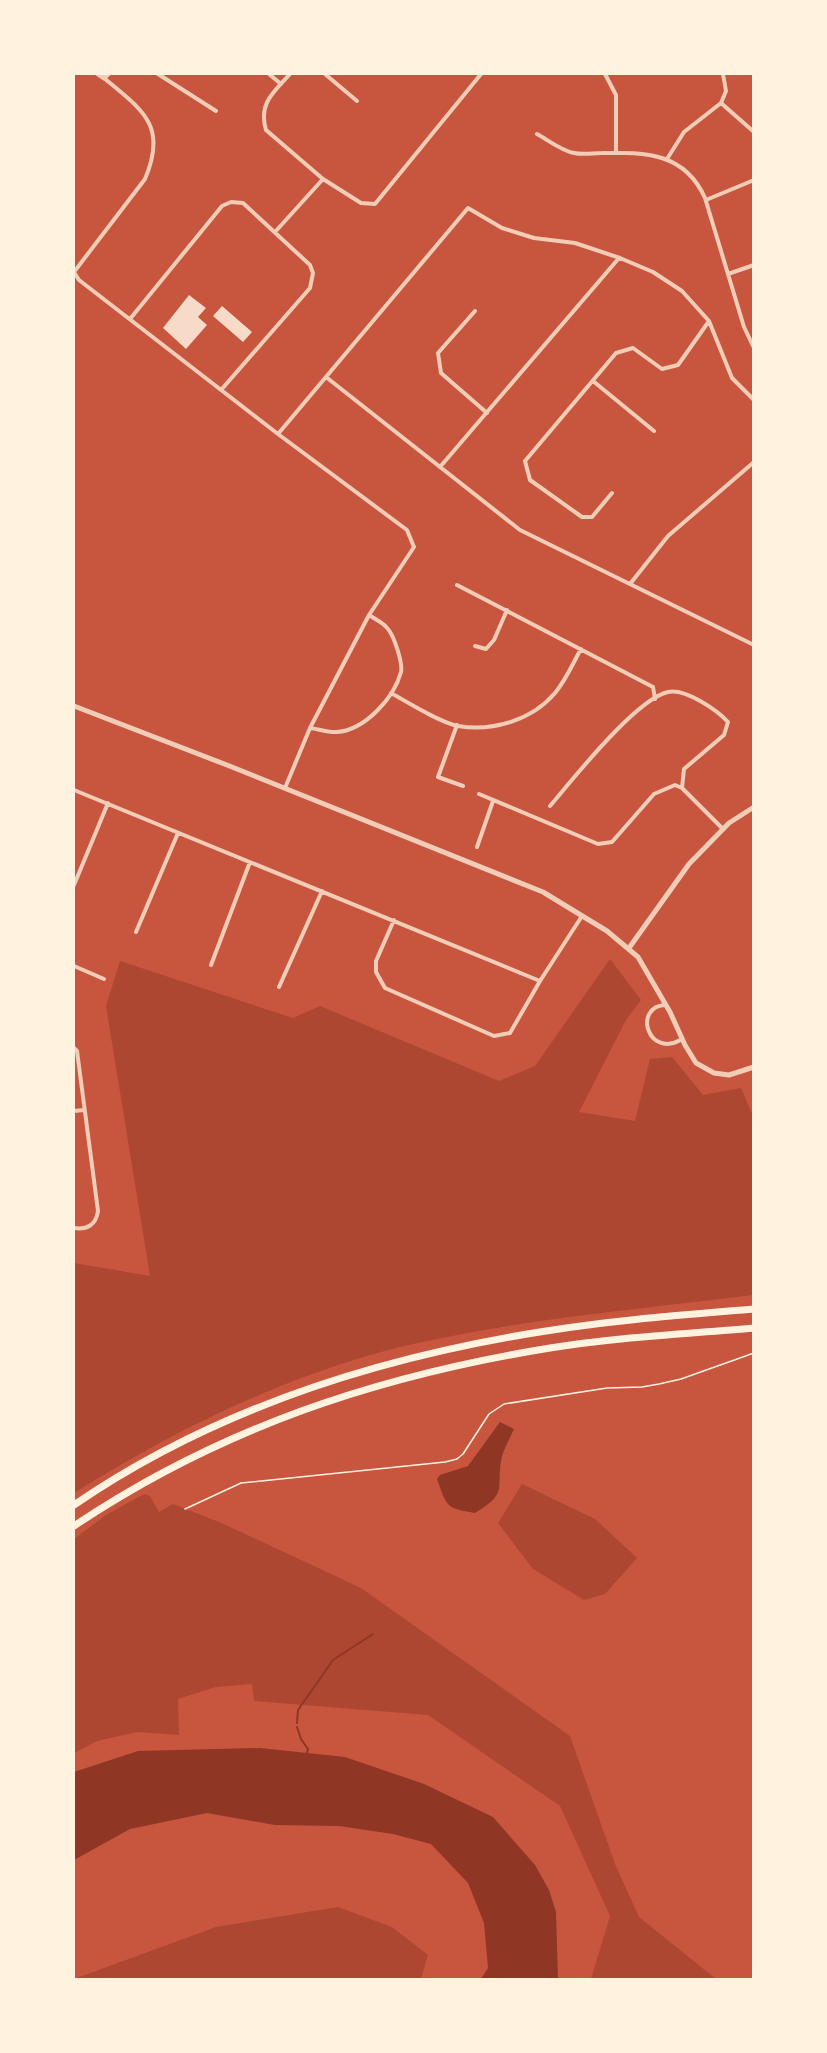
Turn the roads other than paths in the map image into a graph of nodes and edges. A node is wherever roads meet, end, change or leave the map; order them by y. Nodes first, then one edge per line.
1 (98, 74) edge
2 (158, 74) edge
3 (269, 74) edge
4 (290, 74) edge
5 (325, 74) edge
6 (481, 74) edge
7 (605, 74) edge
8 (723, 74) edge
9 (106, 76) edge
10 (281, 84) junction
11 (357, 101) dead end
12 (721, 103) junction
13 (216, 111) dead end
14 (753, 132) edge
15 (537, 134) dead end
16 (616, 153) junction
17 (667, 159) junction
18 (324, 179) junction
19 (753, 180) edge
20 (706, 200) junction
21 (275, 232) junction
22 (620, 258) junction
23 (753, 265) edge
24 (74, 272) edge
25 (728, 274) junction
26 (475, 311) dead end
27 (130, 319) junction
28 (709, 321) junction
29 (753, 348) edge
30 (326, 377) junction
31 (593, 381) junction
32 (221, 390) junction
33 (753, 400) edge
34 (487, 413) junction
35 (654, 431) dead end
36 (278, 434) junction
37 (753, 462) edge
38 (440, 467) junction
39 (612, 493) dead end
40 (630, 584) junction
41 (457, 585) dead end
42 (507, 610) junction
43 (369, 615) junction
44 (753, 645) edge
45 (475, 646) dead end
46 (581, 649) junction
47 (390, 693) junction
48 (655, 699) junction
49 (74, 706) edge
50 (457, 726) junction
51 (310, 728) junction
52 (463, 786) dead end
53 (682, 788) junction
54 (284, 789) junction
55 (74, 790) edge
56 (479, 794) dead end
57 (493, 801) junction
58 (108, 803) junction
59 (550, 806) dead end
60 (753, 807) edge
61 (723, 829) junction
62 (178, 833) junction
63 (477, 847) dead end
64 (250, 862) junction
65 (74, 885) edge
66 (322, 891) junction
67 (582, 916) junction
68 (394, 920) junction
69 (136, 932) dead end
70 (629, 948) junction
71 (211, 965) dead end
72 (74, 966) edge
73 (104, 979) dead end
74 (540, 981) junction
75 (279, 987) dead end
76 (666, 1005) junction
77 (682, 1039) junction
78 (74, 1048) edge
79 (753, 1067) edge
80 (84, 1110) junction
81 (74, 1111) edge
82 (74, 1228) edge
83 (752, 1309) edge
84 (753, 1328) edge
85 (74, 1505) edge
86 (74, 1526) edge

1 - 9 street
2 - 13 street
3 - 10 street
4 - 10 street
5 - 11 street
6 - 18 street
7 - 16 street
8 - 12 street
9 - 24 street
10 - 18 street
12 - 14 street
12 - 17 street
15 - 16 street
16 - 17 street
17 - 20 street
18 - 21 street
19 - 20 street
20 - 25 street
21 - 27 street
21 - 32 street
22 - 28 street
22 - 30 street
22 - 34 street
23 - 25 street
24 - 27 street
25 - 29 street
26 - 34 street
27 - 32 street
28 - 31 street
28 - 33 street
30 - 36 street
30 - 38 street
31 - 35 street
31 - 39 street
32 - 36 street
34 - 38 street
36 - 43 street
37 - 40 street
38 - 40 street
40 - 44 street
41 - 42 street
42 - 45 street
42 - 46 street
43 - 47 street
43 - 51 street
46 - 48 street
46 - 50 street
47 - 50 street
47 - 51 street
48 - 53 street
48 - 59 street
49 - 54 street
50 - 52 street
51 - 54 street
53 - 57 street
53 - 61 street
54 - 67 street
55 - 58 street
56 - 57 street
57 - 63 street
58 - 62 street
58 - 65 street
60 - 61 street
61 - 70 street
62 - 64 street
62 - 69 street
64 - 66 street
64 - 71 street
66 - 68 street
66 - 75 street
67 - 70 street
67 - 74 street
68 - 74 street
68 - 74 street
70 - 76 street
72 - 73 street
76 - 77 street
76 - 77 street
77 - 79 street
78 - 80 street
80 - 81 street
80 - 82 street
83 - 85 highway
84 - 86 highway

